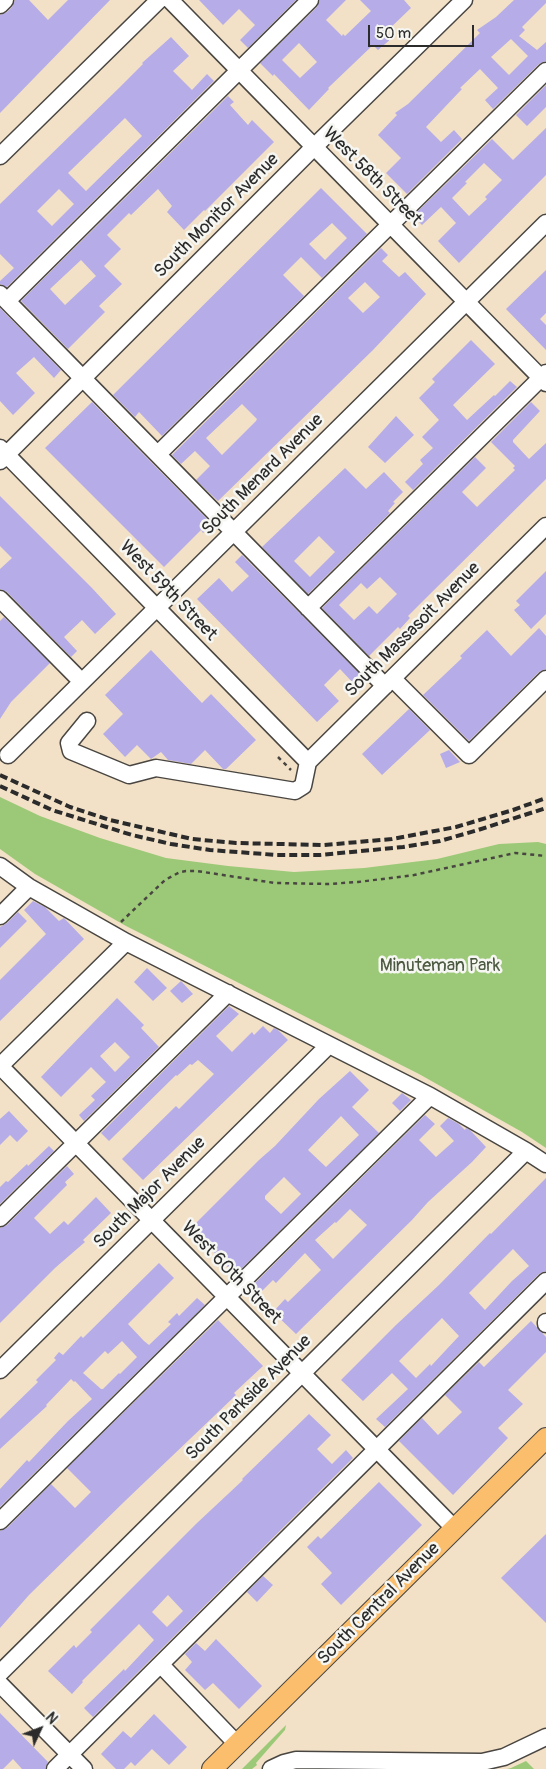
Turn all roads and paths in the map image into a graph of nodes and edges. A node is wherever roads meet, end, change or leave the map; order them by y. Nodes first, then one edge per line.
1 (5, 0) edge
2 (159, 0) edge
3 (170, 0) edge
4 (310, 0) edge
5 (464, 0) edge
6 (0, 5) edge
7 (239, 70) junction
8 (546, 71) edge
9 (314, 147) junction
10 (0, 156) edge
11 (546, 224) edge
12 (391, 225) junction
13 (4, 297) edge
14 (467, 302) junction
15 (544, 378) edge
16 (82, 379) junction
17 (2, 454) edge
18 (158, 454) junction
19 (546, 526) edge
20 (234, 532) junction
21 (2, 606) edge
22 (157, 608) junction
23 (308, 608) junction
24 (546, 679) edge
25 (81, 681) junction
26 (389, 683) junction
27 (88, 721) dead end
28 (8, 754) dead end
29 (308, 762) junction
30 (546, 856) edge
31 (0, 866) edge
32 (29, 887) junction
33 (0, 916) edge
34 (120, 923) dead end
35 (126, 942) junction
36 (228, 993) junction
37 (329, 1045) junction
38 (0, 1066) edge
39 (430, 1096) junction
40 (76, 1143) junction
41 (526, 1151) junction
42 (546, 1164) edge
43 (0, 1218) edge
44 (152, 1220) junction
45 (546, 1281) edge
46 (227, 1296) junction
47 (0, 1370) edge
48 (302, 1373) junction
49 (546, 1438) edge
50 (377, 1450) junction
51 (0, 1521) edge
52 (455, 1529) junction
53 (161, 1665) junction
54 (0, 1673) edge
55 (0, 1684) edge
56 (546, 1737) edge
57 (237, 1744) junction
58 (70, 1754) junction
59 (55, 1769) edge
60 (84, 1769) edge
61 (212, 1769) edge
62 (271, 1769) edge

1 - 6 street
2 - 10 street
3 - 7 street, West 58th Street
4 - 7 street
5 - 9 street, South Monitor Avenue
7 - 9 street, West 58th Street
7 - 13 street
8 - 12 street
9 - 12 street, West 58th Street
9 - 16 street, South Monitor Avenue
11 - 14 street, South Menard Avenue
12 - 14 street, West 58th Street
12 - 18 street
13 - 16 street
14 - 15 street, West 58th Street
14 - 20 street, South Menard Avenue
15 - 23 street
16 - 17 street, South Monitor Avenue
16 - 18 street
17 - 22 street, West 59th Street
18 - 20 street
19 - 26 street, South Massasoit Avenue
20 - 22 street, South Menard Avenue
20 - 23 street
21 - 25 street
22 - 25 street, South Menard Avenue
22 - 29 street, West 59th Street
23 - 26 street
24 - 26 street
25 - 28 street, South Menard Avenue
26 - 29 street, South Massasoit Avenue
27 - 29 street
30 - 34 path
31 - 32 street
32 - 33 street
32 - 35 street
35 - 36 street
35 - 38 street
36 - 37 street
36 - 40 street
37 - 39 street
37 - 44 street, South Major Avenue
38 - 40 street, West 60th Street
39 - 41 street
39 - 46 street
40 - 43 street
40 - 44 street, West 60th Street
41 - 42 street
41 - 48 street, South Parkside Avenue
44 - 46 street, West 60th Street
44 - 47 street, South Major Avenue
45 - 50 street
46 - 48 street, West 60th Street
46 - 51 street
48 - 50 street, West 60th Street
48 - 54 street, South Parkside Avenue
49 - 52 main road, South Central Avenue
50 - 52 street, West 60th Street
50 - 53 street
52 - 57 main road, South Central Avenue
53 - 57 street
53 - 58 street
55 - 58 street
56 - 62 street
57 - 61 main road, South Central Avenue
58 - 59 street
58 - 60 street

